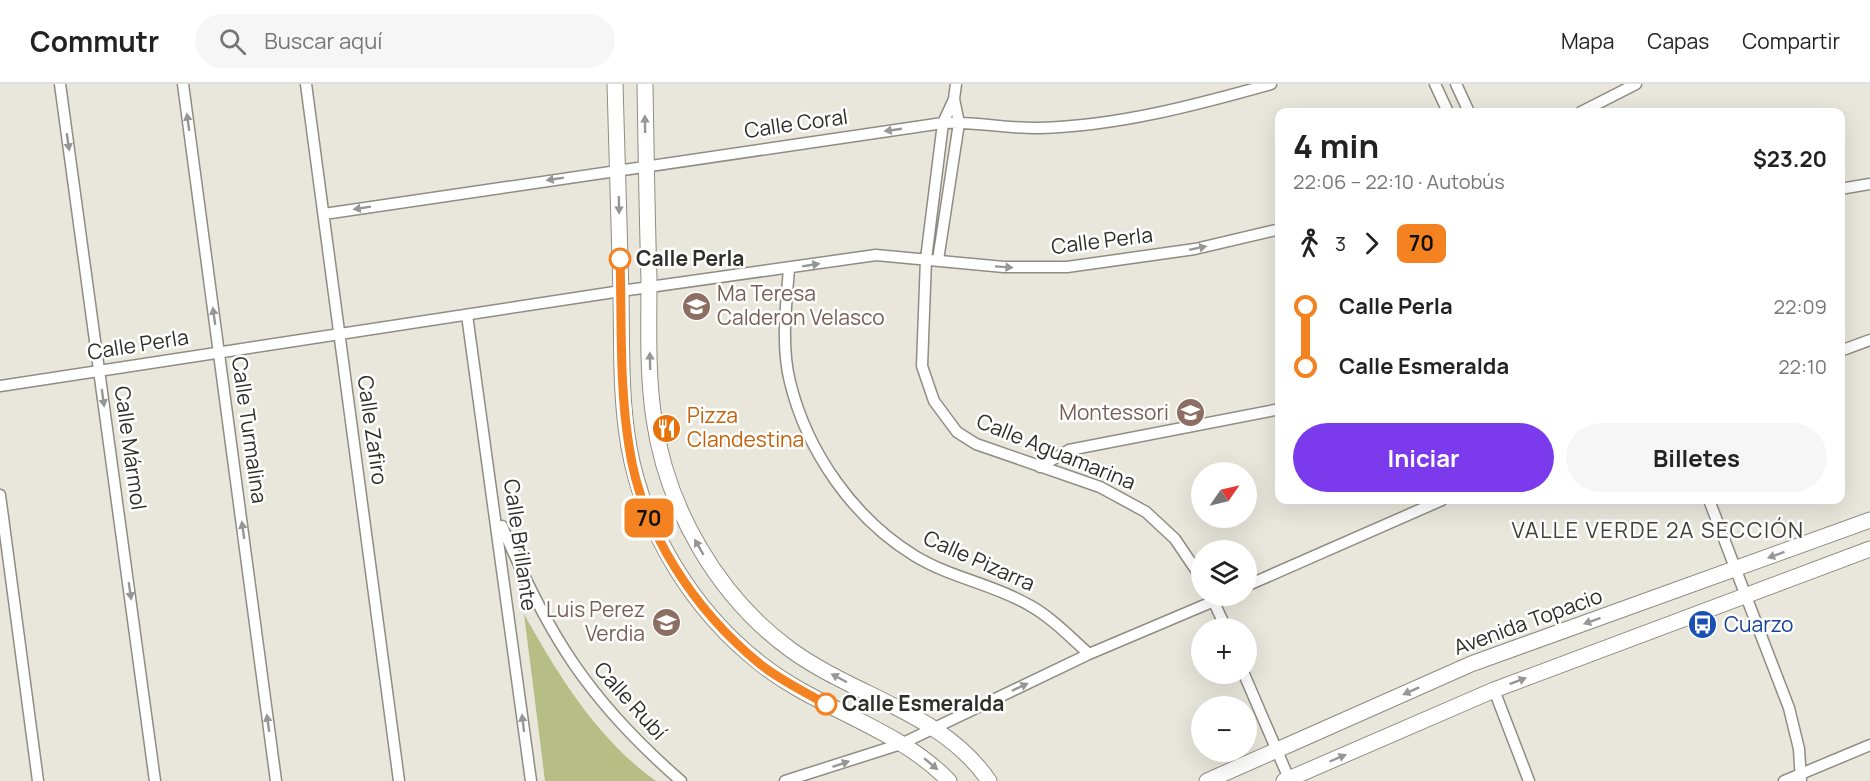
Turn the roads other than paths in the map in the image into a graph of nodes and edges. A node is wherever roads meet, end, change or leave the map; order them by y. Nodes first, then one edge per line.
1 (60, 84) edge
2 (183, 84) edge
3 (308, 84) edge
4 (615, 84) edge
5 (645, 84) edge
6 (956, 84) edge
7 (1271, 84) edge
8 (1436, 84) edge
9 (1456, 84) edge
10 (1636, 84) edge
11 (954, 99) junction
12 (1446, 108) edge
13 (1466, 108) edge
14 (1589, 108) edge
15 (943, 123) junction
16 (959, 123) junction
17 (646, 166) junction
18 (618, 170) junction
19 (1870, 184) edge
20 (1845, 188) edge
21 (324, 214) junction
22 (1275, 230) edge
23 (926, 259) junction
24 (938, 261) junction
25 (789, 268) junction
26 (649, 287) junction
27 (621, 291) junction
28 (467, 315) junction
29 (340, 334) junction
30 (1870, 340) edge
31 (1845, 349) edge
32 (219, 353) junction
33 (100, 371) junction
34 (0, 386) edge
35 (1275, 410) edge
36 (1040, 467) junction
37 (0, 495) edge
38 (1433, 504) edge
39 (1710, 504) edge
40 (496, 512) junction
41 (1870, 520) edge
42 (1870, 549) edge
43 (1191, 563) edge
44 (1736, 569) junction
45 (1257, 581) edge
46 (1746, 595) junction
47 (1194, 606) edge
48 (1089, 654) junction
49 (1248, 684) edge
50 (1494, 690) junction
51 (934, 728) junction
52 (901, 744) junction
53 (1870, 745) edge
54 (1277, 750) junction
55 (1801, 778) edge
56 (1288, 780) edge
57 (38, 781) edge
58 (155, 781) edge
59 (276, 781) edge
60 (399, 781) edge
61 (531, 781) edge
62 (681, 781) edge
63 (785, 781) edge
64 (949, 781) edge
65 (989, 781) edge
66 (1206, 781) edge
67 (1529, 781) edge
68 (1784, 781) edge

1 -> 33 street, Calle Mármol
32 -> 2 street, Calle Turmalina
3 - 21 street, Calle Zafiro
4 - 18 main road
17 -> 5 main road
6 - 11 street, Calle Aguamarina
7 - 16 street, Calle Coral
8 - 12 street
9 - 13 street
10 - 14 street
11 - 15 street, Calle Aguamarina
11 - 16 street, Calle Aguamarina
15 - 16 street, Calle Coral
15 -> 17 street, Calle Coral
15 - 23 street, Calle Aguamarina
16 - 24 street, Calle Aguamarina
17 - 18 street, Calle Coral
17 - 26 main road
18 -> 21 street, Calle Coral
18 -> 27 main road
19 - 20 street
21 - 29 street, Calle Zafiro
24 -> 22 street, Calle Perla
23 - 24 street, Calle Perla
25 -> 23 street, Calle Perla
23 - 36 street, Calle Aguamarina
25 - 26 street, Calle Perla
25 - 48 street, Calle Pizarra
26 - 27 street, Calle Perla
51 -> 26 main road
27 - 28 street, Calle Perla
27 - 52 main road
28 - 29 street, Calle Perla
28 - 40 street, Calle Brillante
29 - 32 street, Calle Perla
29 - 60 street, Calle Zafiro
30 - 31 street
32 - 33 street, Calle Perla
59 -> 32 street, Calle Turmalina
33 - 34 street, Calle Perla
33 -> 58 street, Calle Mármol
35 - 36 street
36 - 43 street, Calle Aguamarina
37 - 57 street
38 - 45 street
39 - 44 street
61 -> 40 street, Calle Brillante
40 - 62 street, Calle Rubí
41 -> 44 main road, Avenida Topacio
42 - 46 main road
44 - 46 street
44 -> 54 main road, Avenida Topacio
50 -> 46 main road
46 - 55 street
47 - 48 street
51 -> 48 street
49 - 54 street
56 -> 50 main road
50 - 67 street
51 - 52 street
51 - 65 main road
63 -> 52 street
52 -> 64 main road
53 - 55 street
54 - 56 street
54 - 66 main road, Avenida Topacio
55 - 68 street

